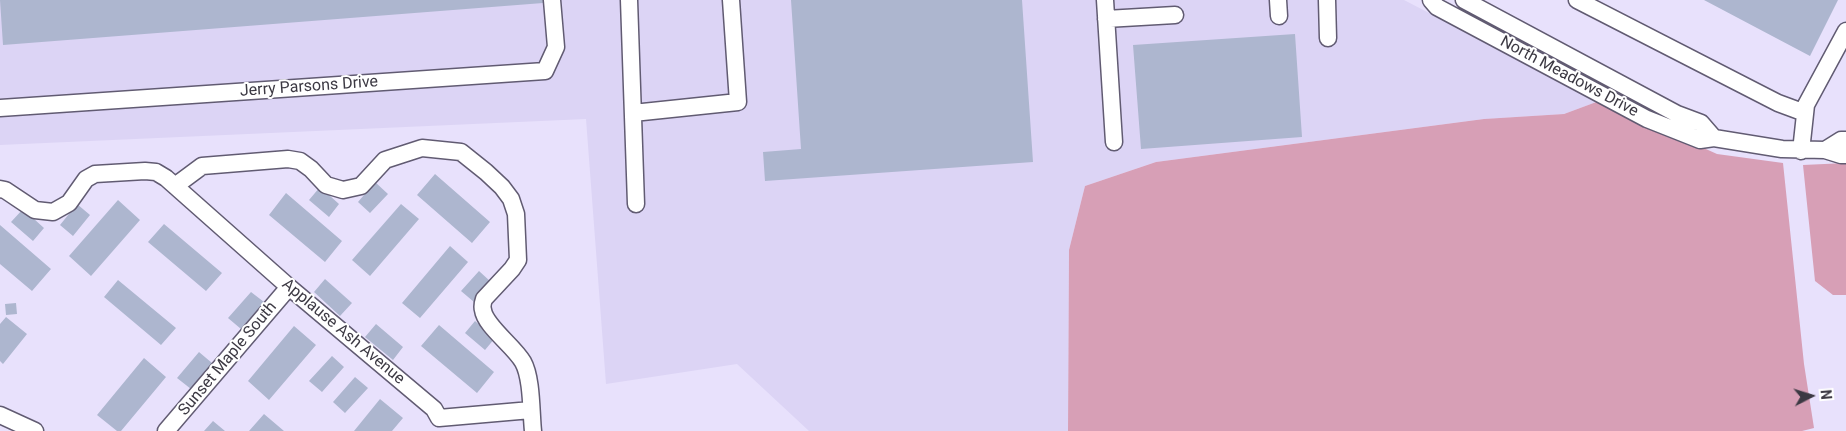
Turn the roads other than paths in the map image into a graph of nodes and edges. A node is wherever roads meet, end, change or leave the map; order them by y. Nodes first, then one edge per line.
1 (552, 0) edge
2 (628, 0) edge
3 (731, 0) edge
4 (1105, 0) edge
5 (1327, 0) edge
6 (1431, 0) edge
7 (1464, 0) edge
8 (1576, 0) edge
9 (1176, 15) dead end
10 (1106, 19) junction
11 (1846, 31) edge
12 (1328, 38) dead end
13 (0, 108) edge
14 (633, 113) junction
15 (1805, 113) junction
16 (1714, 138) junction
17 (1846, 140) edge
18 (1114, 142) dead end
19 (1825, 150) junction
20 (1801, 151) junction
21 (1846, 155) edge
22 (175, 186) junction
23 (0, 189) edge
24 (636, 204) dead end
25 (289, 287) junction
26 (531, 410) junction
27 (0, 415) edge
28 (436, 425) edge
29 (35, 431) edge
30 (166, 431) edge
31 (533, 431) edge

1 - 13 street, Jerry Parsons Drive
2 - 14 street
3 - 14 street
4 - 10 street
5 - 12 street
6 - 16 street, North Meadows Drive
7 - 16 street, North Meadows Drive
8 - 15 street
9 - 10 street
10 - 18 street
11 - 15 street
14 - 24 street
15 - 20 street
16 - 20 street, North Meadows Drive
17 - 19 street, North Meadows Drive
19 - 20 street, North Meadows Drive
19 - 21 street, North Meadows Drive
22 - 23 street, Applause Ash Avenue
22 - 25 street, Applause Ash Avenue
22 - 26 street
25 - 28 street, Applause Ash Avenue
25 - 30 street, Sunset Maple South
26 - 28 street, Applause Ash Avenue
26 - 31 street
27 - 29 street

